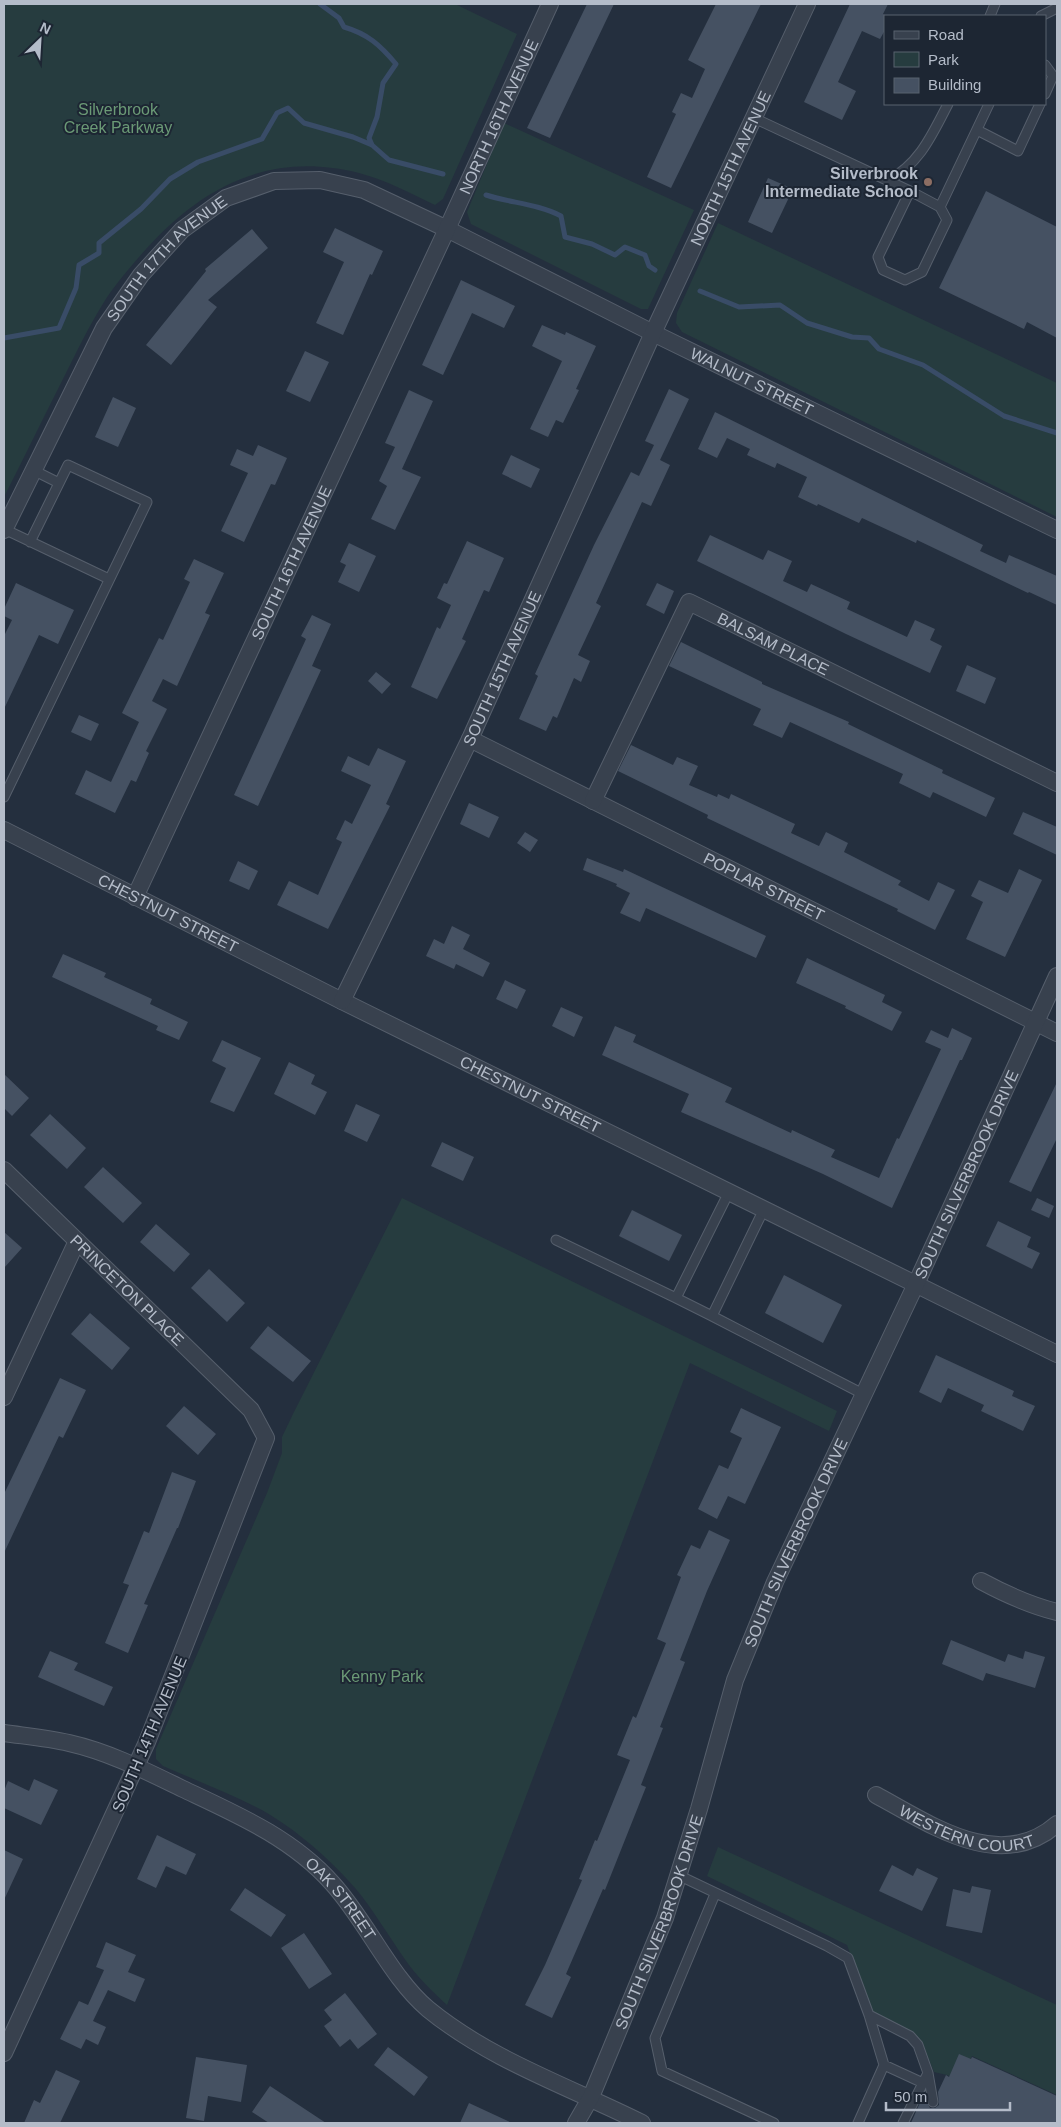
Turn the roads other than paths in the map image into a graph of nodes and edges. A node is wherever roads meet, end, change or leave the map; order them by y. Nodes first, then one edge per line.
1 (550, 4) edge
2 (807, 4) edge
3 (1057, 8) edge
4 (1043, 15) edge
5 (1046, 66) edge
6 (1046, 92) edge
7 (948, 105) edge
8 (989, 105) edge
9 (1040, 105) edge
10 (754, 118) junction
11 (977, 130) junction
12 (887, 181) junction
13 (910, 192) junction
14 (940, 207) junction
15 (447, 229) junction
16 (653, 333) junction
17 (33, 470) junction
18 (59, 483) junction
19 (4, 529) edge
20 (1057, 530) edge
21 (30, 542) junction
22 (109, 579) junction
23 (470, 739) junction
24 (1057, 783) edge
25 (4, 797) edge
26 (593, 801) junction
27 (4, 830) edge
28 (135, 897) junction
29 (1057, 976) edge
30 (342, 1001) junction
31 (1035, 1023) junction
32 (1057, 1033) edge
33 (4, 1170) edge
34 (729, 1192) junction
35 (764, 1209) junction
36 (77, 1240) junction
37 (556, 1240) dead end
38 (916, 1284) junction
39 (676, 1298) junction
40 (712, 1316) junction
41 (1057, 1354) edge
42 (863, 1394) junction
43 (4, 1397) edge
44 (252, 1410) joint
45 (981, 1582) dead end
46 (1057, 1612) edge
47 (4, 1732) edge
48 (136, 1767) junction
49 (876, 1795) dead end
50 (1057, 1824) edge
51 (678, 1875) junction
52 (716, 1894) junction
53 (869, 2014) junction
54 (4, 2053) edge
55 (884, 2065) junction
56 (928, 2073) junction
57 (923, 2083) junction
58 (590, 2098) junction
59 (933, 2102) dead end
60 (576, 2123) edge
61 (642, 2123) edge
62 (774, 2123) edge
63 (858, 2123) edge
64 (903, 2123) edge

1 - 15 street, NORTH 16TH AVENUE
2 - 10 street, NORTH 15TH AVENUE
3 - 4 lane
5 - 6 lane
7 - 12 lane
8 - 11 lane
9 - 11 lane
10 - 12 lane
10 - 16 street, NORTH 15TH AVENUE
11 - 14 lane
12 - 13 lane
13 - 14 lane
13 - 14 lane
15 - 16 street, WALNUT STREET
15 - 17 street, SOUTH 17TH AVENUE
15 - 28 street, SOUTH 16TH AVENUE
16 - 20 street, WALNUT STREET
16 - 23 street, SOUTH 15TH AVENUE
17 - 18 lane
17 - 19 street, SOUTH 17TH AVENUE
18 - 21 lane
18 - 22 lane
19 - 21 lane
21 - 22 lane
22 - 25 lane
23 - 26 street, POPLAR STREET
23 - 30 street, SOUTH 15TH AVENUE
24 - 26 street, BALSAM PLACE
26 - 31 street, POPLAR STREET
27 - 28 street, CHESTNUT STREET
28 - 30 street, CHESTNUT STREET
29 - 31 street, SOUTH SILVERBROOK DRIVE
30 - 34 street, CHESTNUT STREET
31 - 32 street, POPLAR STREET
31 - 38 street, SOUTH SILVERBROOK DRIVE
33 - 36 street, PRINCETON PLACE
34 - 35 street, CHESTNUT STREET
34 - 39 lane
35 - 38 street, CHESTNUT STREET
35 - 40 lane
36 - 43 street
36 - 44 street, PRINCETON PLACE
37 - 39 lane
38 - 41 street, CHESTNUT STREET
38 - 42 street, SOUTH SILVERBROOK DRIVE
39 - 40 lane
40 - 42 lane
42 - 51 street, SOUTH SILVERBROOK DRIVE
44 - 48 street, SOUTH 14TH AVENUE
45 - 46 street
47 - 48 street, OAK STREET
48 - 54 street, SOUTH 14TH AVENUE
48 - 58 street, OAK STREET
49 - 50 street, WESTERN COURT
51 - 52 lane
51 - 58 street, SOUTH SILVERBROOK DRIVE
52 - 53 lane
52 - 62 lane
53 - 55 lane
53 - 56 lane
55 - 57 lane
55 - 63 lane
56 - 57 lane
56 - 59 lane
57 - 64 lane
58 - 60 street, SOUTH SILVERBROOK DRIVE
58 - 61 street, OAK STREET

